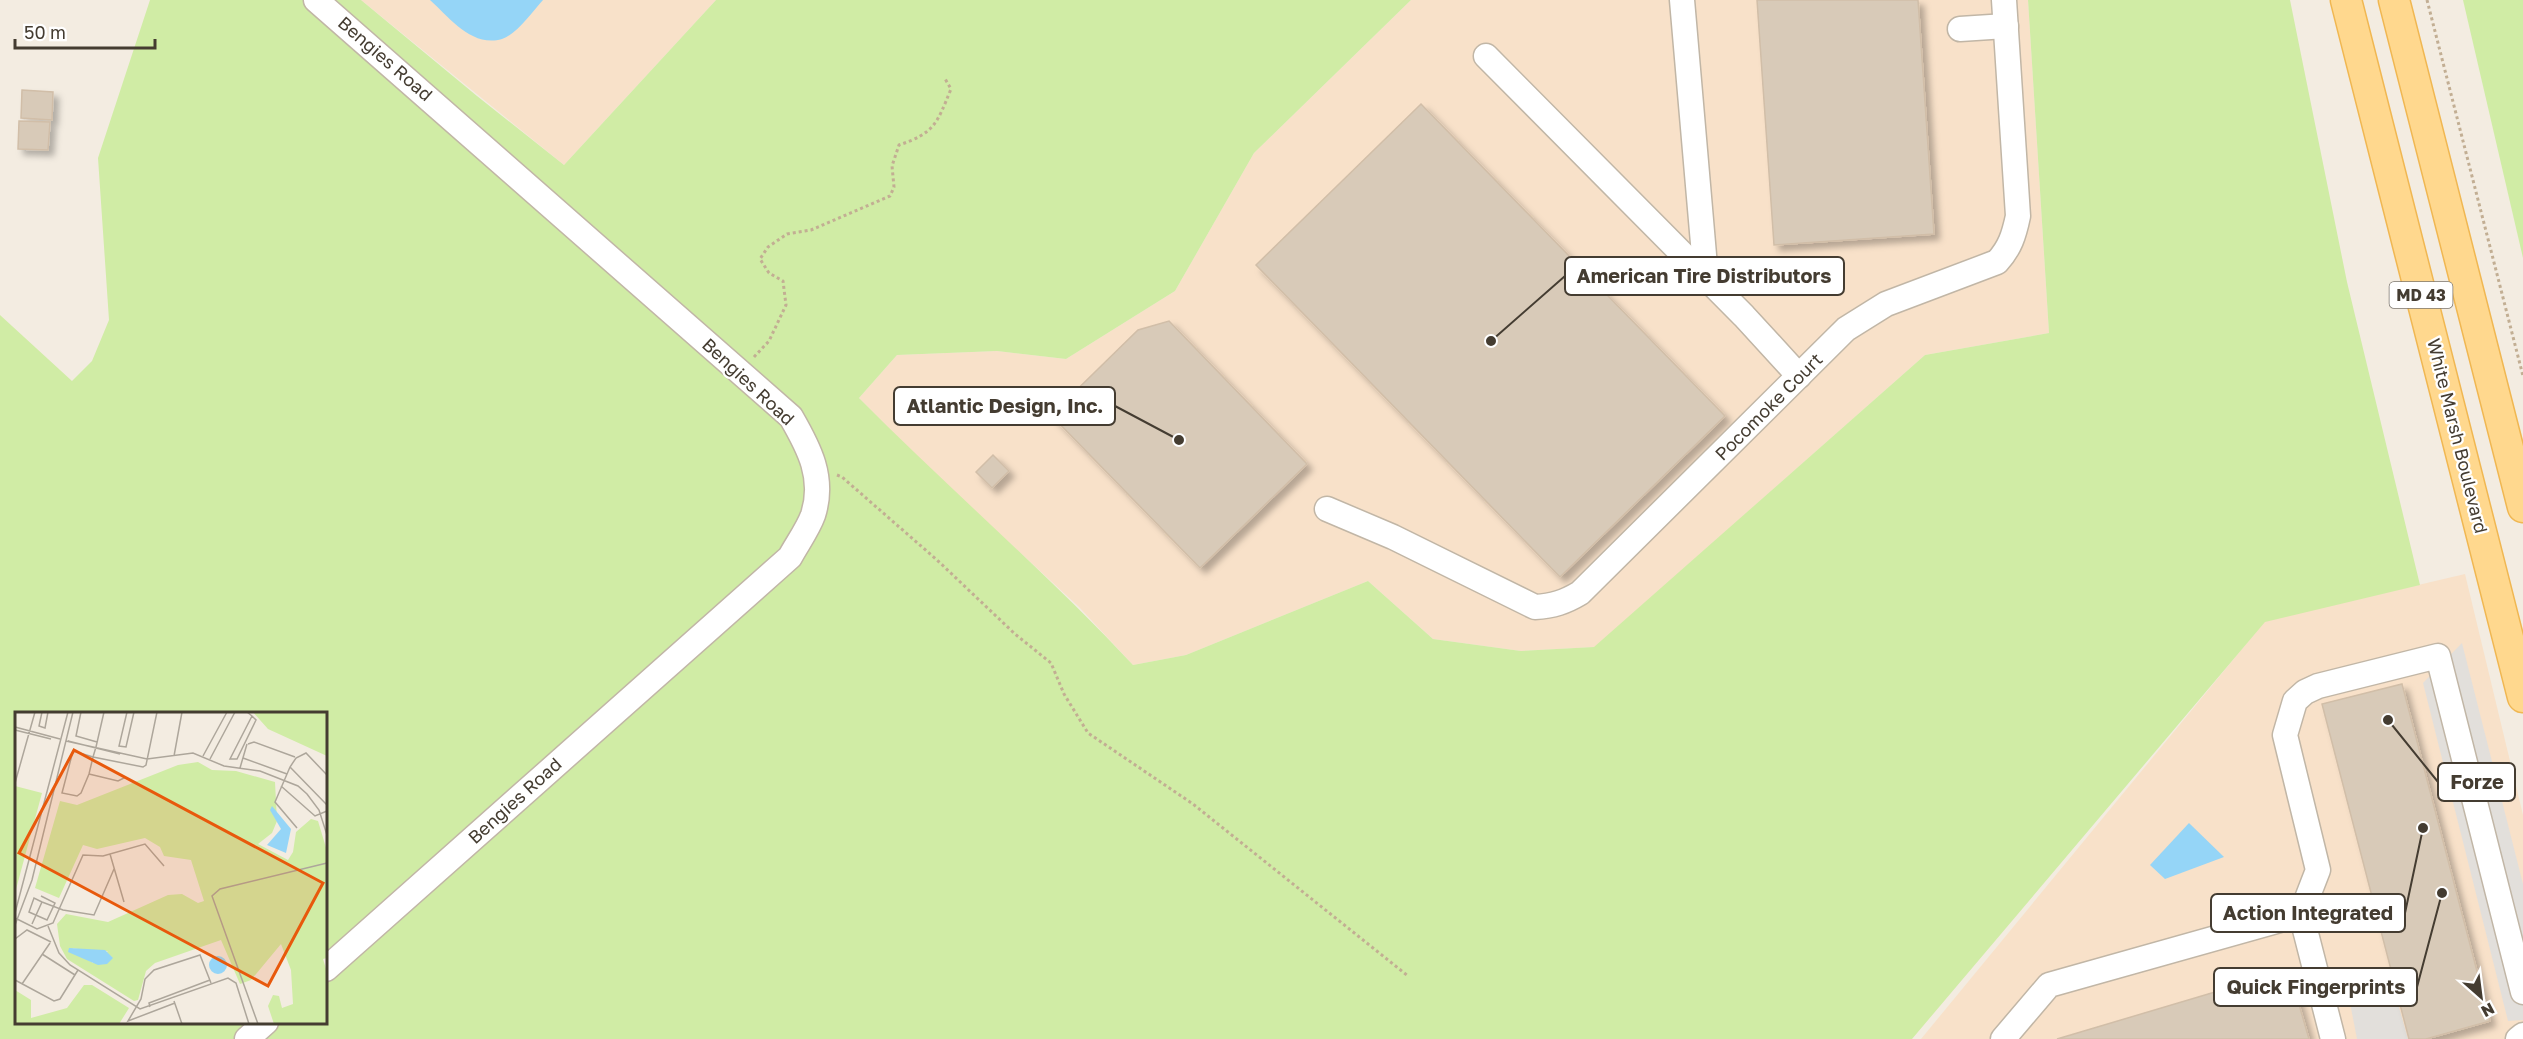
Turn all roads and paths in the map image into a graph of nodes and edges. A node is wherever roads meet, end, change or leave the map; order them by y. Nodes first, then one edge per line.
1 (316, 0) edge
2 (1682, 0) edge
3 (2004, 0) edge
4 (2346, 0) edge
5 (2394, 0) edge
6 (2427, 0) edge
7 (2006, 26) junction
8 (1960, 29) dead end
9 (1486, 56) dead end
10 (944, 76) dead end
11 (1706, 278) junction
12 (740, 372) junction
13 (1799, 376) junction
14 (2523, 376) edge
15 (818, 471) junction
16 (2523, 507) edge
17 (1327, 509) dead end
18 (2496, 590) junction
19 (2523, 656) edge
20 (2523, 697) edge
21 (2301, 914) junction
22 (327, 968) edge
23 (1408, 976) dead end
24 (2523, 992) edge
25 (265, 1024) edge
26 (2523, 1035) edge
27 (247, 1039) edge
28 (2003, 1039) edge
29 (2333, 1039) edge
30 (2518, 1039) edge

1 - 12 street, Bengies Road
2 - 11 street
3 - 7 street, Pocomoke Court
4 - 18 main road, White Marsh Boulevard / MD 43
5 - 16 main road, MD 43
6 - 14 path
7 - 8 street
7 - 13 street, Pocomoke Court
9 - 11 street
10 - 12 path
11 - 13 street
12 - 15 street, Bengies Road
13 - 17 street, Pocomoke Court
15 - 22 street, Bengies Road
15 - 23 path
18 - 19 main road
18 - 20 main road, White Marsh Boulevard / MD 43
21 - 24 street
21 - 28 street
21 - 29 street
25 - 27 street
26 - 30 street

